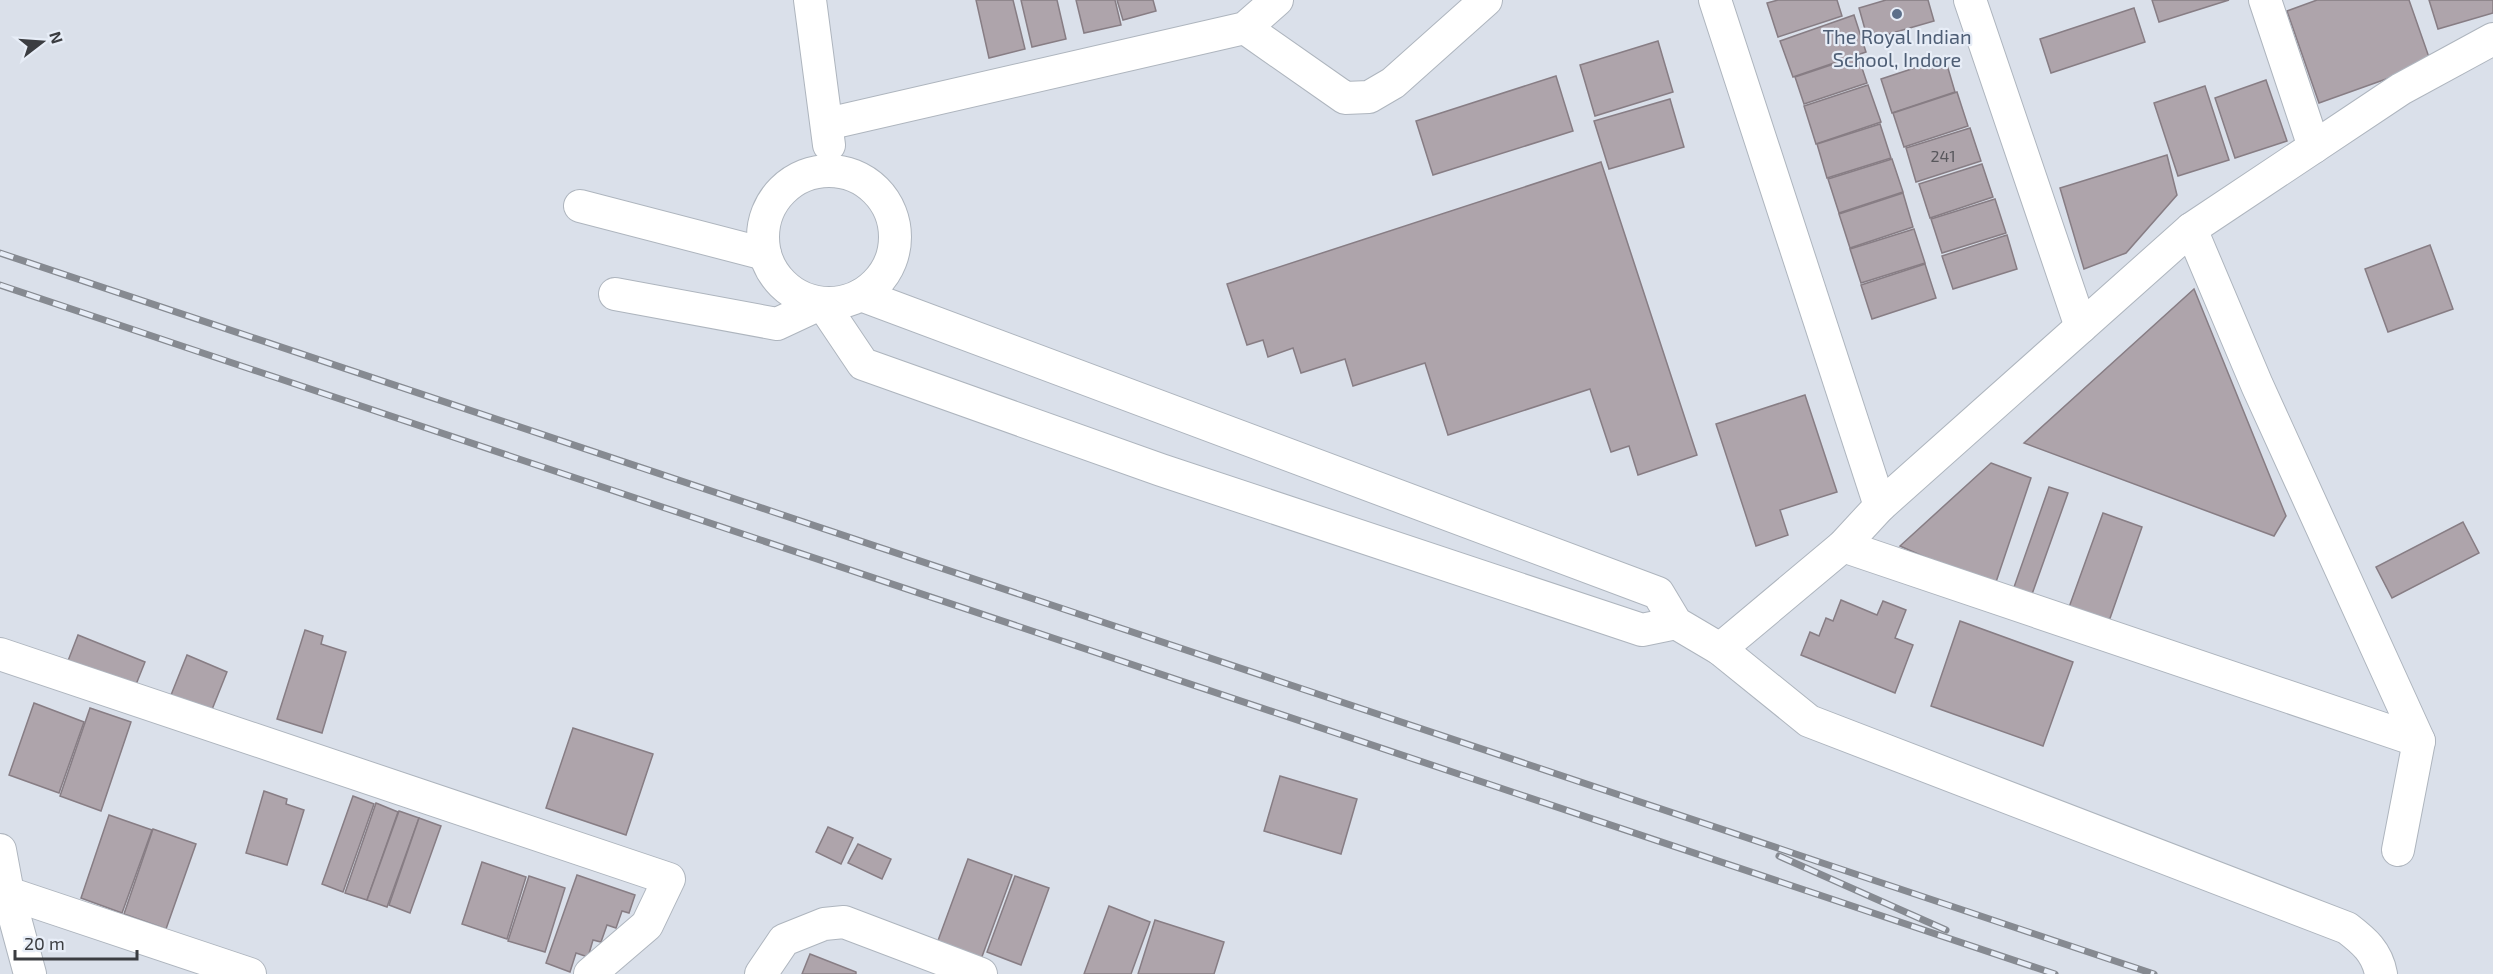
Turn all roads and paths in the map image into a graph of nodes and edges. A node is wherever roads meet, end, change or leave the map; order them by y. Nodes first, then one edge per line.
1 (810, 0) edge
2 (1277, 0) edge
3 (1486, 0) edge
4 (1715, 0) edge
5 (1970, 0) edge
6 (2265, 0) edge
7 (1245, 28) junction
8 (2493, 39) edge
9 (827, 124) junction
10 (2314, 147) junction
11 (832, 170) junction
12 (580, 206) dead end
13 (2191, 230) junction
14 (765, 254) junction
15 (615, 294) dead end
16 (861, 296) junction
17 (822, 303) junction
18 (2081, 327) junction
19 (1880, 506) junction
20 (1843, 546) junction
21 (1676, 623) junction
22 (1720, 649) junction
23 (0, 654) edge
24 (2419, 741) junction
25 (0, 850) edge
26 (2398, 850) dead end
27 (8, 893) junction
28 (30, 974) edge
29 (250, 974) edge
30 (590, 974) edge
31 (761, 974) edge
32 (981, 974) edge
33 (2380, 974) edge

1 - 9 street
2 - 7 street
3 - 7 street
4 - 19 street
5 - 18 street
6 - 10 street
7 - 9 street
8 - 10 street
9 - 11 street
10 - 13 street
11 - 14 street
11 - 16 street
12 - 14 street
13 - 18 street
13 - 24 street
14 - 17 street
15 - 17 street
16 - 17 street
16 - 21 street
17 - 21 street
18 - 19 street
19 - 20 street
20 - 22 street
20 - 24 street
21 - 22 street
22 - 33 street
23 - 30 street
24 - 26 street
25 - 27 street
27 - 28 street
27 - 29 street
31 - 32 street

